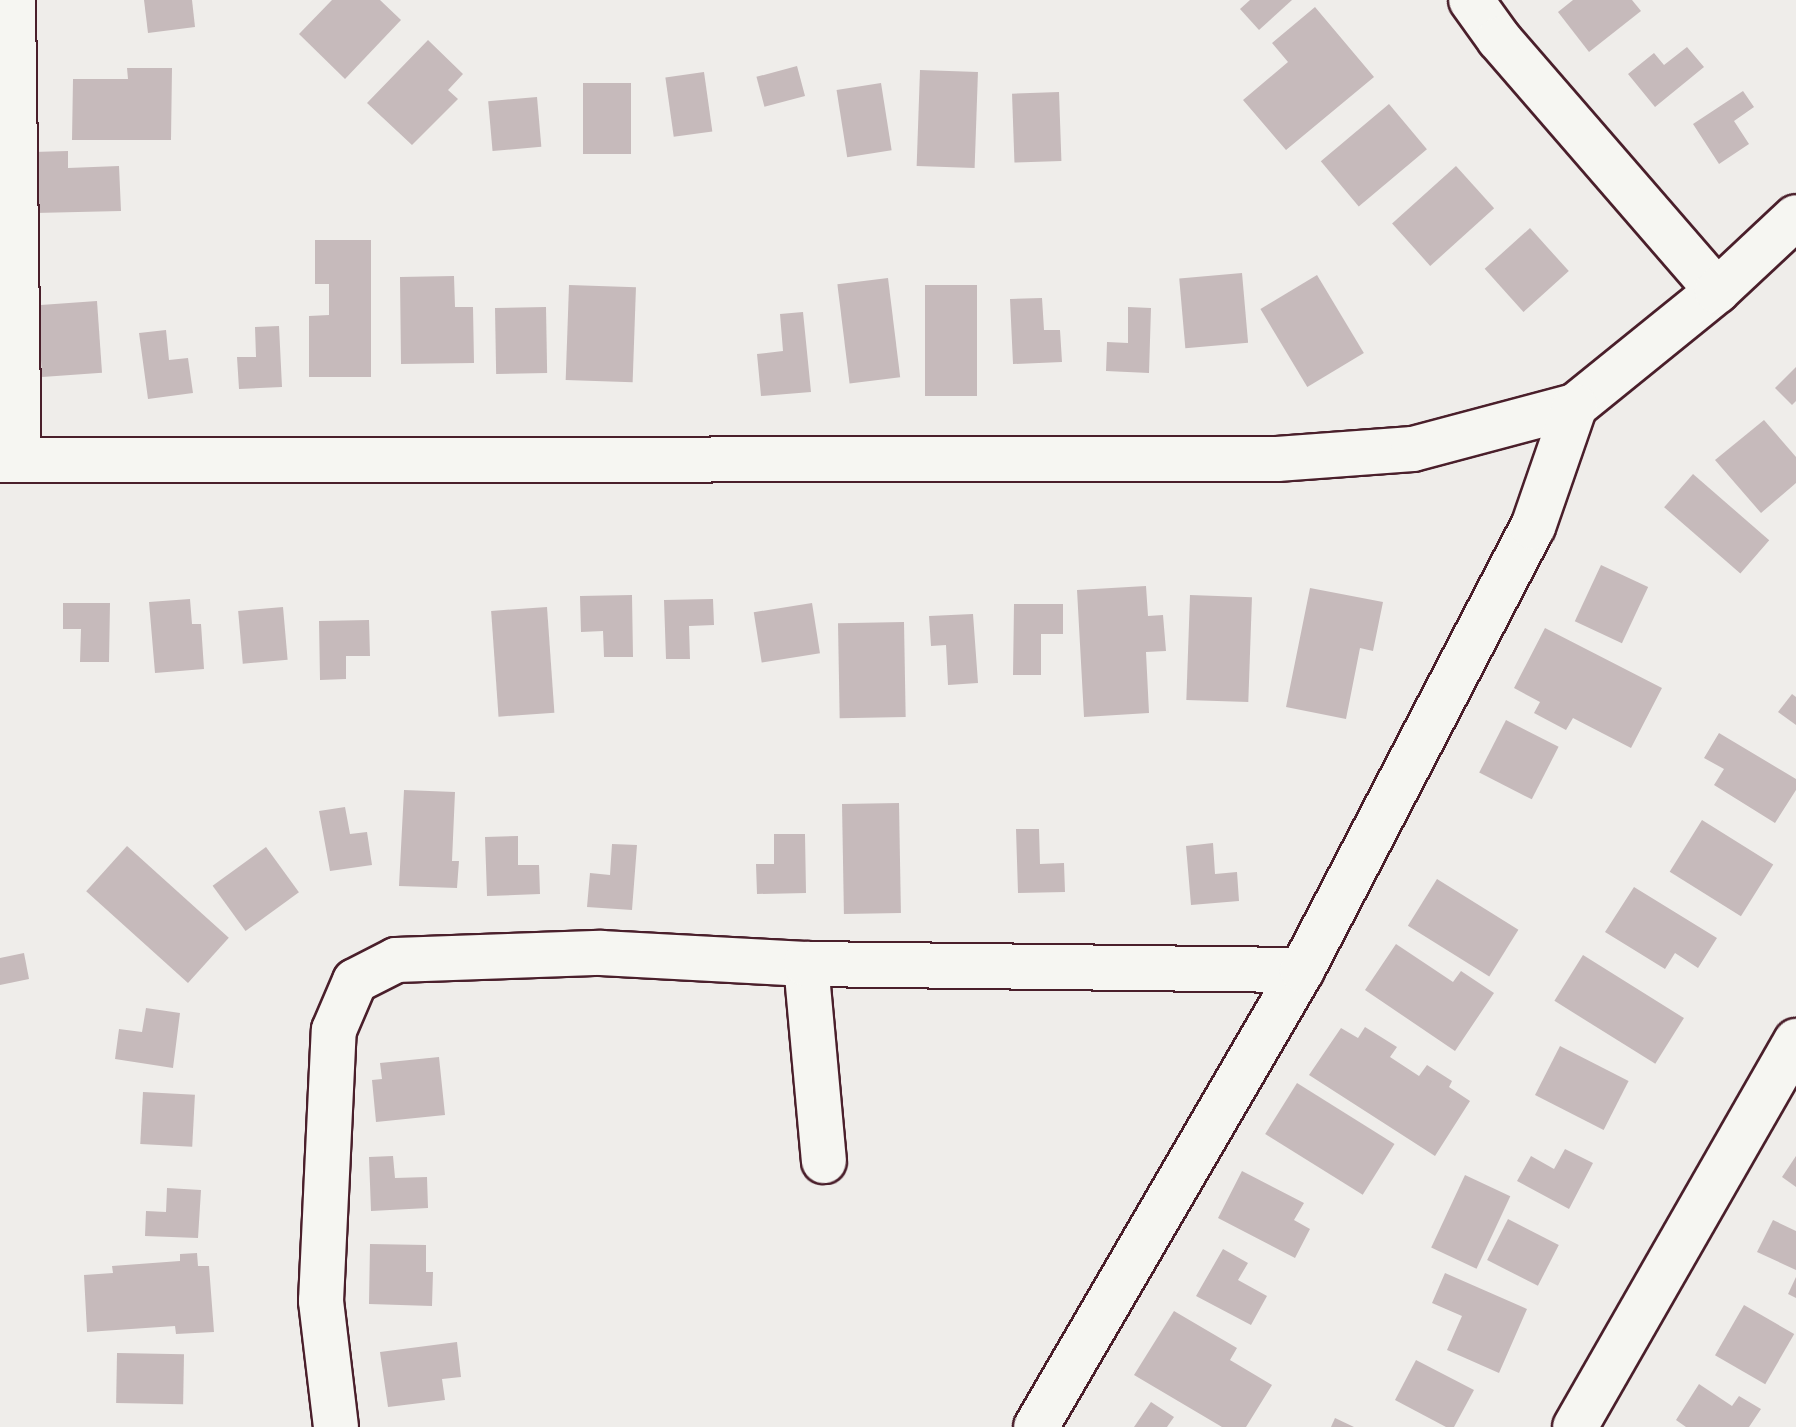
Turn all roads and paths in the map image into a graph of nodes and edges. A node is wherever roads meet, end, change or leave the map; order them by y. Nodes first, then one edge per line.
1 (13, 0) edge
2 (1471, 0) edge
3 (1796, 217) edge
4 (1717, 291) junction
5 (1575, 406) junction
6 (10, 459) edge
7 (806, 964) junction
8 (1302, 970) junction
9 (1796, 1041) edge
10 (824, 1161) dead end
11 (336, 1427) edge
12 (1036, 1427) edge
13 (1575, 1427) edge

1 - 6 street
2 - 4 street
3 - 4 street
4 - 5 street
5 - 6 street
5 - 8 street
7 - 8 street
7 - 10 street
7 - 11 street
8 - 12 street
9 - 13 street

